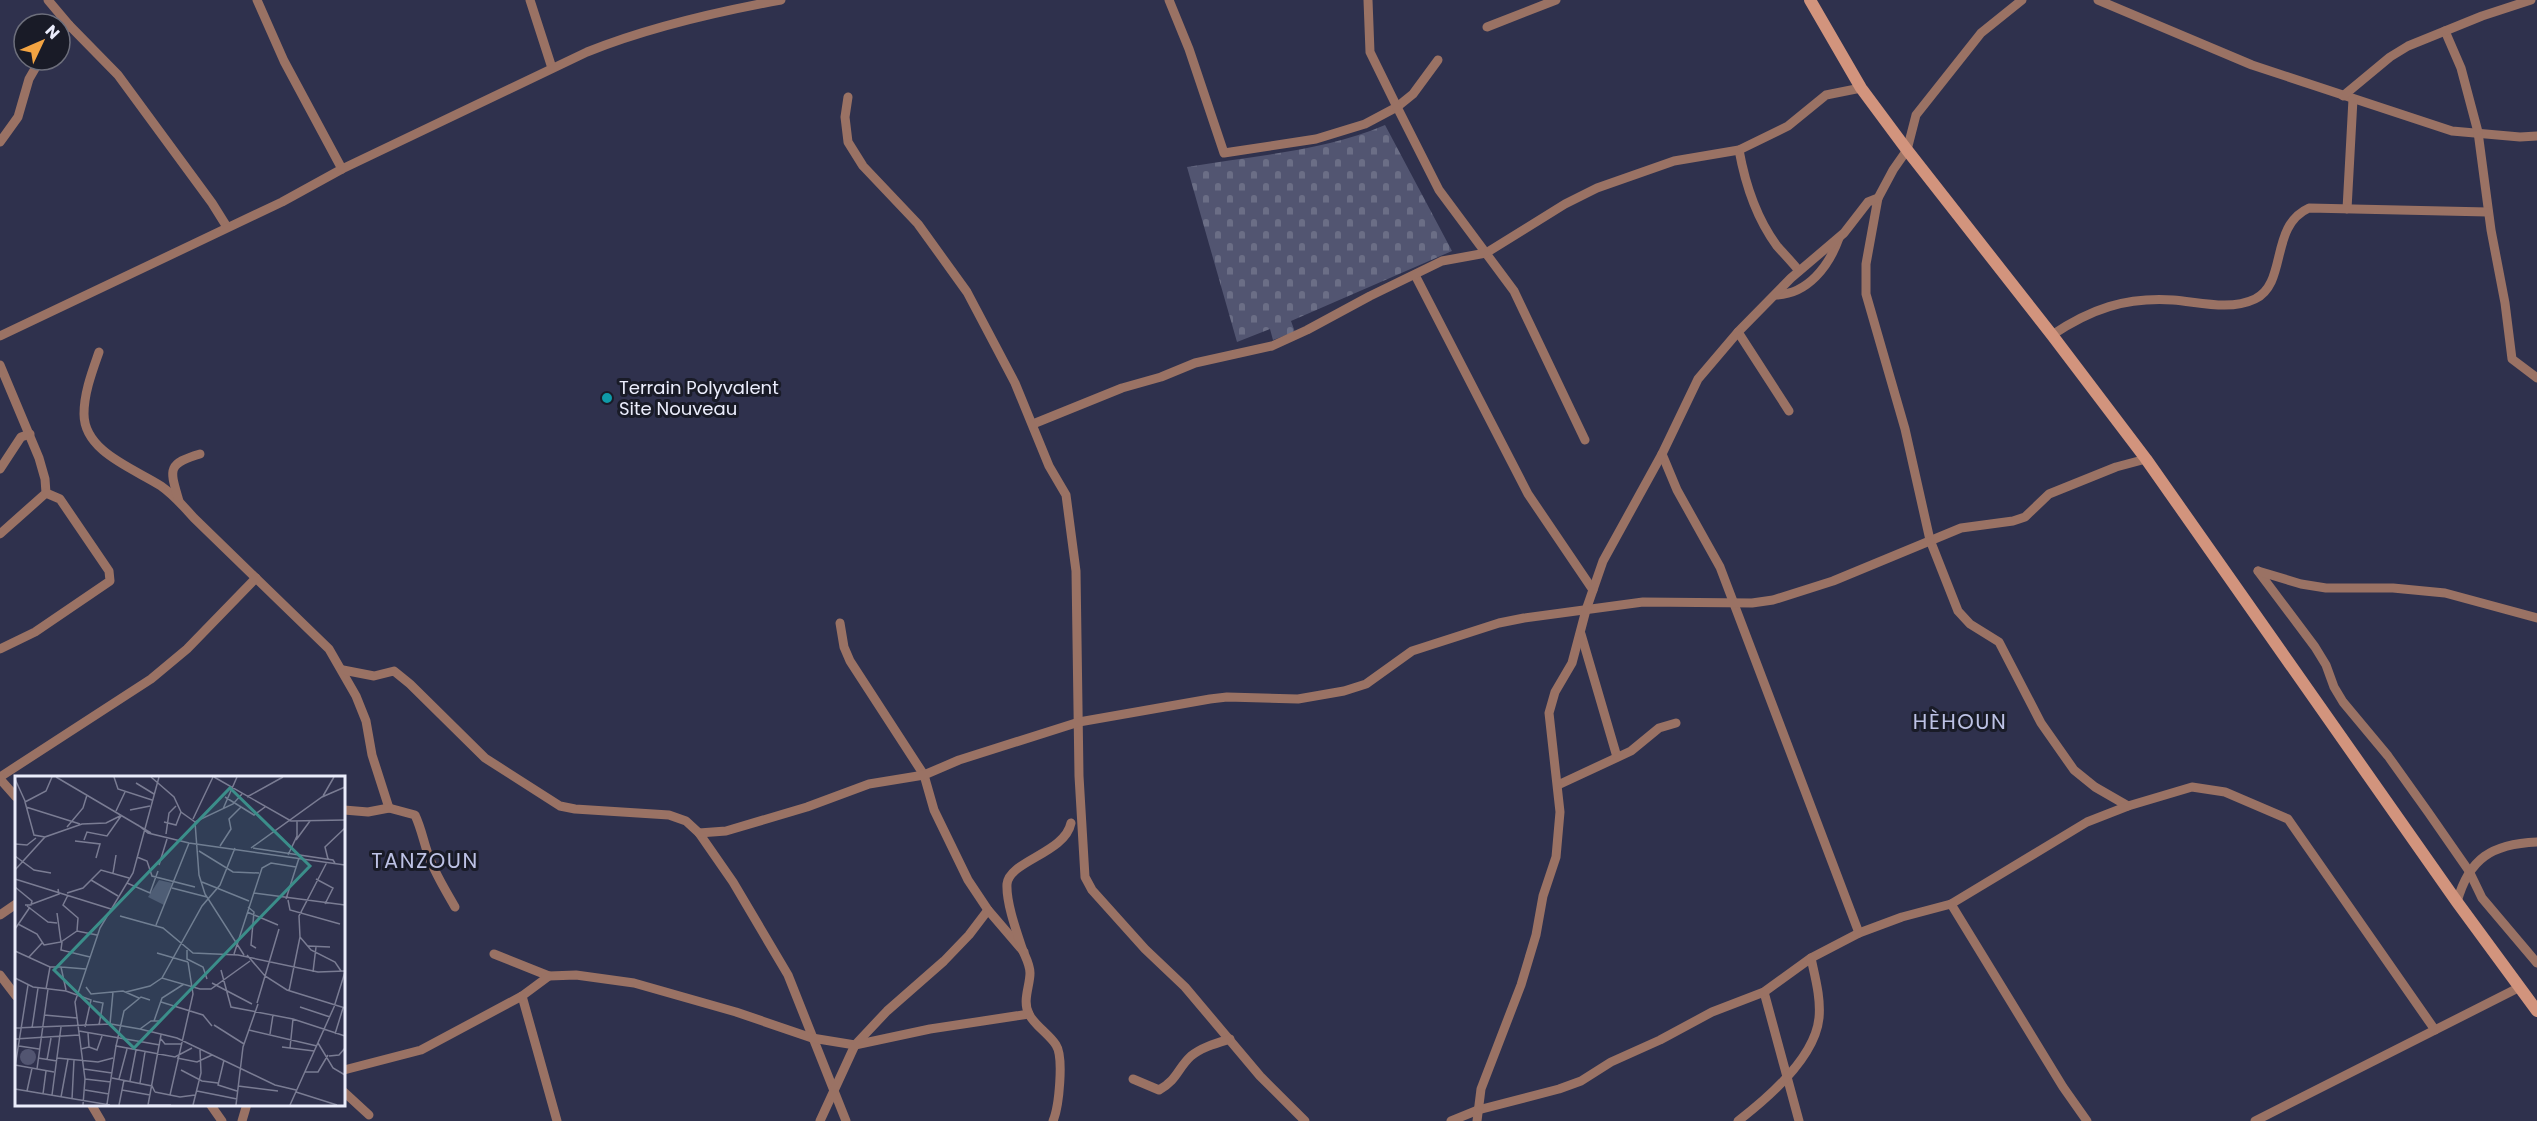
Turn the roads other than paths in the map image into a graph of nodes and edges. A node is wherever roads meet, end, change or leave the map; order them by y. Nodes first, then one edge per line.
1 (48, 0) edge
2 (257, 0) edge
3 (530, 0) edge
4 (781, 0) edge
5 (1169, 0) edge
6 (1368, 0) edge
7 (1556, 0) edge
8 (1810, 0) edge
9 (2022, 0) edge
10 (2098, 0) edge
11 (2531, 0) edge
12 (58, 12) edge
13 (1487, 27) dead end
14 (72, 28) edge
15 (2445, 31) junction
16 (1438, 60) dead end
17 (552, 68) junction
18 (33, 72) edge
19 (1861, 88) junction
20 (848, 97) dead end
21 (2348, 98) junction
22 (1397, 107) junction
23 (2478, 132) junction
24 (2537, 136) edge
25 (0, 142) edge
26 (1739, 150) junction
27 (1907, 150) junction
28 (342, 169) junction
29 (1878, 198) junction
30 (2347, 209) junction
31 (2488, 212) junction
32 (227, 227) junction
33 (1840, 236) junction
34 (1486, 253) junction
35 (1799, 270) junction
36 (1415, 275) junction
37 (1776, 295) junction
38 (1738, 332) junction
39 (2052, 334) junction
40 (0, 336) edge
41 (99, 352) dead end
42 (0, 365) edge
43 (2537, 378) edge
44 (1789, 411) dead end
45 (1033, 424) junction
46 (30, 434) junction
47 (1585, 440) dead end
48 (200, 454) dead end
49 (1662, 454) junction
50 (2146, 459) junction
51 (0, 469) edge
52 (46, 493) junction
53 (179, 501) junction
54 (0, 534) edge
55 (1930, 540) junction
56 (256, 578) junction
57 (1593, 591) junction
58 (1734, 603) junction
59 (1586, 610) junction
60 (2537, 618) edge
61 (840, 623) dead end
62 (1581, 634) junction
63 (0, 649) edge
64 (343, 670) junction
65 (1078, 722) junction
66 (1676, 723) dead end
67 (1617, 757) junction
68 (924, 775) junction
69 (0, 778) edge
70 (1558, 785) junction
71 (15, 795) edge
72 (2128, 806) junction
73 (389, 808) junction
74 (345, 810) edge
75 (1071, 823) dead end
76 (699, 832) junction
77 (2537, 842) edge
78 (2469, 871) junction
79 (2457, 902) junction
80 (1951, 904) junction
81 (15, 905) edge
82 (455, 907) dead end
83 (988, 910) junction
84 (0, 915) edge
85 (1859, 933) junction
86 (1024, 952) junction
87 (494, 954) dead end
88 (1811, 958) junction
89 (2537, 963) edge
90 (0, 975) edge
91 (549, 976) junction
92 (2520, 987) junction
93 (1764, 992) junction
94 (15, 995) edge
95 (522, 996) junction
96 (2537, 1011) edge
97 (1029, 1014) junction
98 (2434, 1030) junction
99 (812, 1038) junction
100 (1230, 1039) junction
101 (855, 1045) junction
102 (345, 1070) edge
103 (1787, 1076) junction
104 (1133, 1079) dead end
105 (832, 1091) junction
106 (345, 1093) edge
107 (92, 1106) edge
108 (211, 1106) edge
109 (246, 1106) edge
110 (1478, 1110) junction
111 (369, 1115) dead end
112 (101, 1121) edge
113 (222, 1121) edge
114 (242, 1121) edge
115 (557, 1121) edge
116 (820, 1121) edge
117 (846, 1121) edge
118 (1053, 1121) edge
119 (1305, 1121) edge
120 (1451, 1121) edge
121 (1476, 1121) edge
122 (1737, 1121) edge
123 (1799, 1121) edge
124 (2087, 1121) edge
125 (2255, 1121) edge

1 - 12 street
2 - 28 street
3 - 17 street
4 - 17 street
5 - 22 street
6 - 22 street
7 - 13 street
8 - 19 main road
9 - 27 street
10 - 21 street
11 - 15 street
14 - 32 street
15 - 21 street
15 - 23 street
16 - 22 street
17 - 28 street
18 - 25 street
19 - 26 street
19 - 27 main road
20 - 45 street
21 - 23 street
21 - 30 street
22 - 34 street
23 - 24 street
23 - 31 street
26 - 34 street
26 - 35 street
27 - 29 street
27 - 39 main road
28 - 32 street
29 - 33 street
29 - 55 street
30 - 31 street
30 - 39 street
31 - 43 street
32 - 40 street
33 - 35 street
33 - 37 street
34 - 36 street
34 - 47 street
35 - 37 street
36 - 45 street
36 - 57 street
37 - 38 street
38 - 44 street
38 - 49 street
39 - 50 main road
41 - 53 street
42 - 46 street
45 - 65 street
46 - 51 street
46 - 52 street
48 - 53 street
49 - 57 street
49 - 58 street
50 - 55 street
50 - 79 main road
52 - 54 street
52 - 63 street
53 - 56 street
55 - 58 street
55 - 72 street
56 - 64 street
56 - 69 street
57 - 59 street
58 - 59 street
58 - 85 street
59 - 62 street
59 - 65 street
60 - 78 street
61 - 68 street
62 - 67 street
62 - 70 street
64 - 73 street
64 - 76 street
65 - 68 street
65 - 100 street
66 - 67 street
67 - 70 street
68 - 76 street
68 - 83 street
69 - 71 street
70 - 110 street
72 - 80 street
72 - 98 street
73 - 74 street
73 - 82 street
75 - 86 street
76 - 99 street
77 - 78 street
78 - 79 street
78 - 89 street
79 - 92 main road
80 - 85 street
80 - 124 street
81 - 84 street
83 - 86 street
83 - 101 street
85 - 88 street
86 - 97 street
87 - 91 street
88 - 93 street
88 - 103 street
90 - 94 street
91 - 95 street
91 - 99 street
92 - 96 main road
92 - 98 street
93 - 103 street
93 - 110 street
95 - 102 street
95 - 115 street
97 - 101 street
97 - 118 street
98 - 125 street
99 - 101 street
99 - 105 street
100 - 104 street
100 - 119 street
101 - 105 street
103 - 122 street
103 - 123 street
105 - 116 street
105 - 117 street
106 - 111 street
107 - 112 street
108 - 113 street
109 - 114 street
110 - 120 street
110 - 121 street

